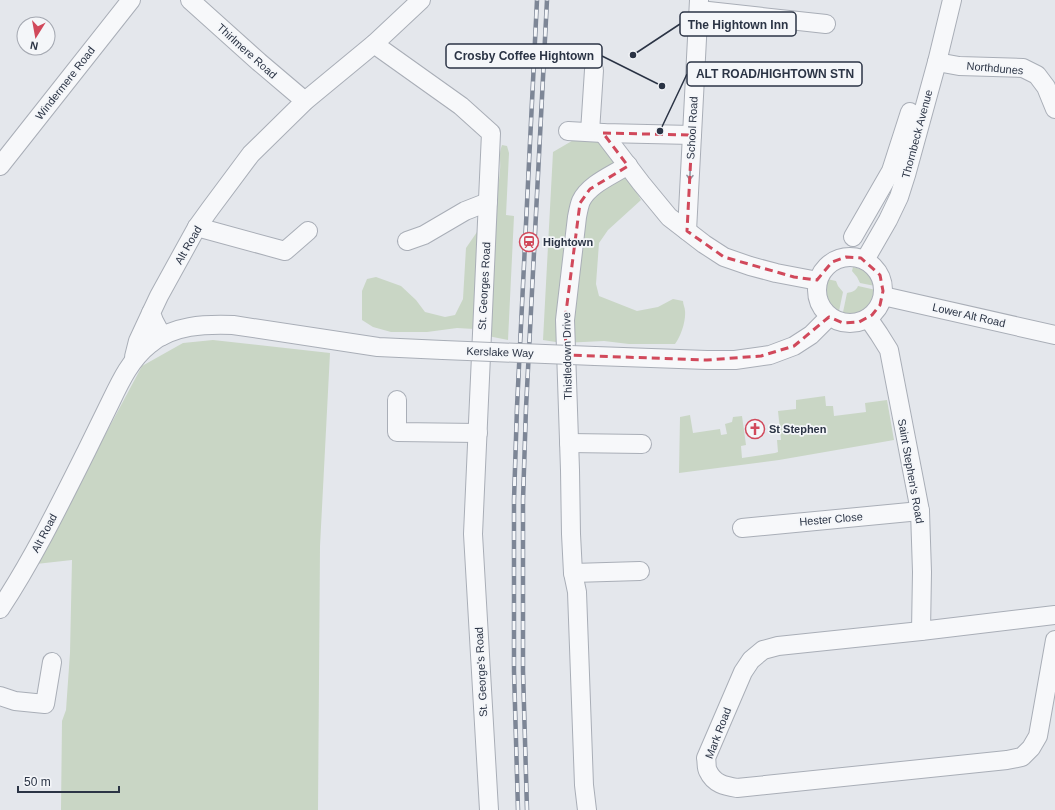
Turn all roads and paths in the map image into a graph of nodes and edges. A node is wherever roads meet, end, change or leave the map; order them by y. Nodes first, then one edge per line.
1 (131, 0) edge
2 (190, 0) edge
3 (421, 0) edge
4 (952, 0) edge
5 (699, 5) edge
6 (826, 24) dead end
7 (374, 44) junction
8 (937, 62) junction
9 (594, 70) dead end
10 (305, 101) junction
11 (1055, 109) edge
12 (910, 112) dead end
13 (568, 131) dead end
14 (596, 132) junction
15 (692, 136) junction
16 (0, 166) edge
17 (628, 166) junction
18 (899, 173) junction
19 (488, 202) junction
20 (197, 227) junction
21 (308, 231) dead end
22 (687, 231) junction
23 (854, 237) dead end
24 (407, 241) dead end
25 (865, 260) junction
26 (818, 280) junction
27 (159, 296) junction
28 (883, 296) junction
29 (151, 313) junction
30 (829, 317) junction
31 (868, 318) junction
32 (168, 333) junction
33 (1055, 335) edge
34 (134, 360) junction
35 (397, 400) dead end
36 (478, 433) junction
37 (569, 443) junction
38 (642, 444) dead end
39 (920, 511) junction
40 (742, 528) dead end
41 (473, 534) joint
42 (573, 572) junction
43 (640, 572) dead end
44 (0, 609) edge
45 (1055, 615) edge
46 (921, 631) junction
47 (1055, 640) edge
48 (52, 662) dead end
49 (0, 696) edge
50 (489, 810) edge
51 (587, 810) edge

1 - 16 street, Windermere Road
2 - 10 street, Thirlmere Road
3 - 7 street, Alt Road
4 - 8 street, Thornbeck Avenue
5 - 6 street
5 - 15 street, School Road
7 - 10 street, Alt Road
7 - 19 street, St. Georges Road
8 - 11 street, Northdunes
8 - 18 street, Thornbeck Avenue
9 - 14 street
10 - 20 street, Alt Road
12 - 18 street
13 - 14 street
14 - 15 street
14 - 17 street
15 -> 22 street, School Road
17 - 22 street
17 - 37 street, Thistledown Drive
18 - 23 street
18 - 25 street, Thornbeck Avenue
19 - 24 street
19 - 36 street, St. Georges Road
20 - 21 street
20 - 27 street, Alt Road
22 - 26 street
25 - 26 street
25 - 28 street
26 - 30 street
27 - 29 street, Alt Road
27 - 32 street
28 - 31 street
28 - 33 street, Lower Alt Road
29 - 32 street
29 - 34 street, Alt Road
30 - 31 street
30 - 32 street, Kerslake Way, bridge
31 - 39 street, Saint Stephen's Road
32 - 34 street, Alt Road
34 - 44 street, Alt Road
35 - 36 street
36 - 41 street, St. Georges Road
37 - 38 street
37 - 42 street, Thistledown Drive
39 - 40 street, Hester Close
39 - 46 street, Saint Stephen's Road
41 - 50 street, St. George's Road
42 - 43 street
42 - 51 street, Thistledown Drive
45 - 46 street, Mark Road
46 - 47 street, Mark Road
48 - 49 street

